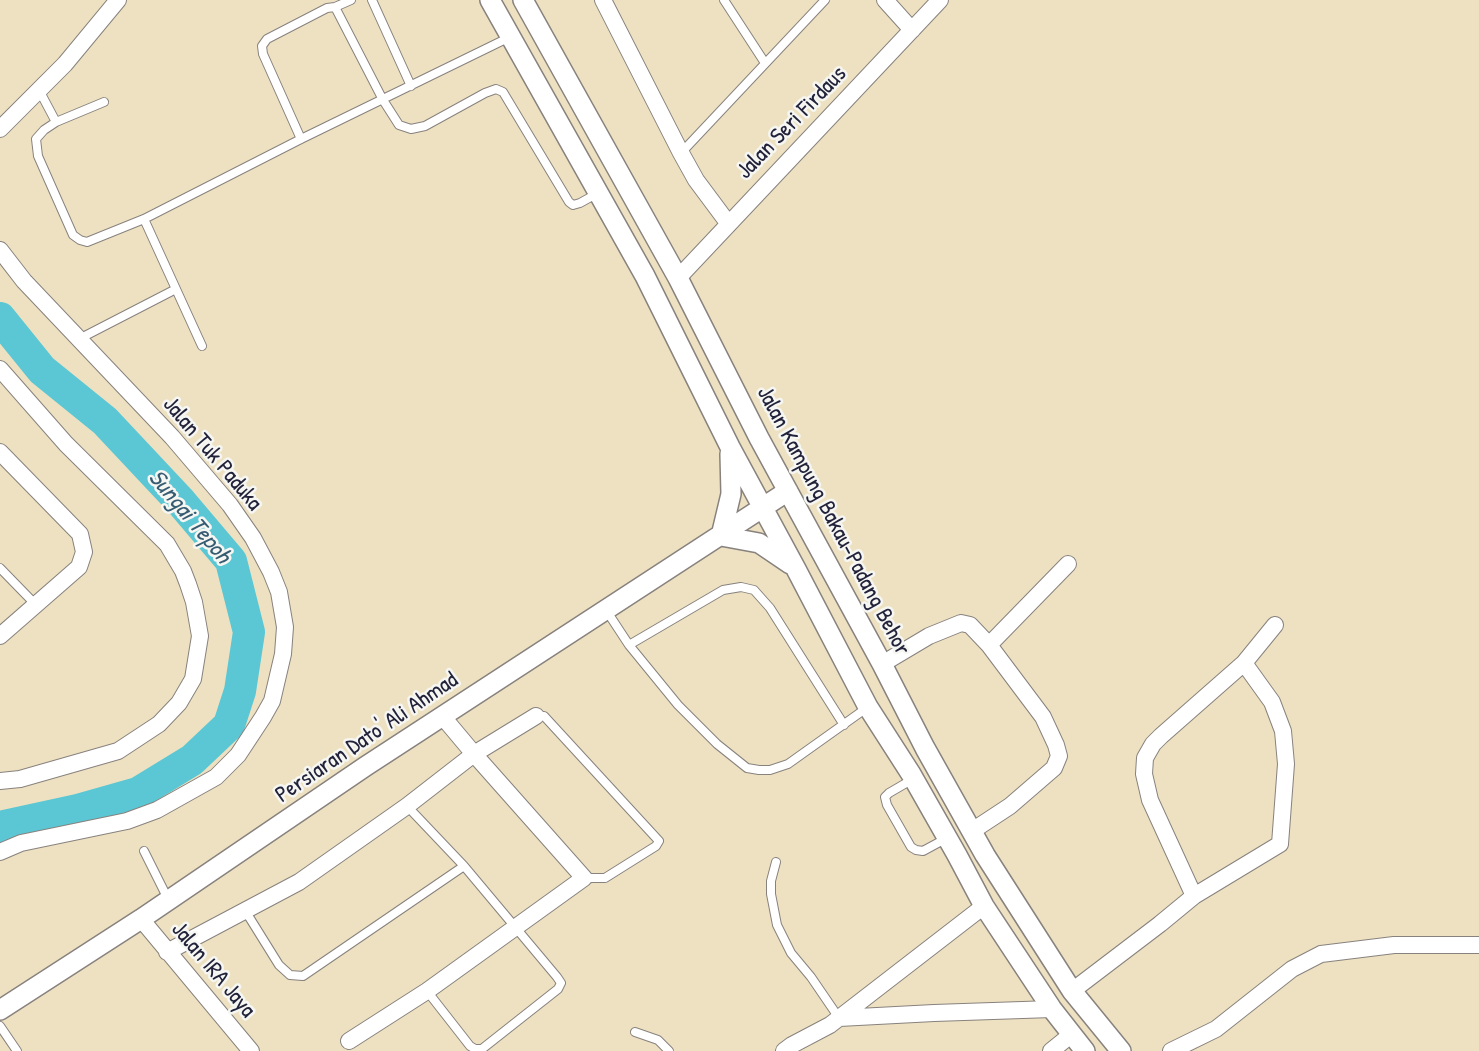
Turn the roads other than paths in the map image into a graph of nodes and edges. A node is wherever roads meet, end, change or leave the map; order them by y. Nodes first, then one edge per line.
1 (118, 0) edge
2 (351, 0) edge
3 (372, 0) edge
4 (490, 0) edge
5 (523, 0) edge
6 (603, 0) edge
7 (724, 0) edge
8 (825, 0) edge
9 (885, 0) edge
10 (940, 0) edge
11 (335, 7) junction
12 (912, 30) junction
13 (511, 37) junction
14 (765, 63) junction
15 (411, 86) junction
16 (39, 90) junction
17 (383, 100) junction
18 (104, 102) dead end
19 (56, 122) junction
20 (0, 129) edge
21 (301, 139) junction
22 (681, 153) junction
23 (599, 193) junction
24 (144, 219) junction
25 (729, 223) junction
26 (0, 250) edge
27 (678, 278) junction
28 (176, 289) junction
29 (78, 340) junction
30 (202, 346) dead end
31 (0, 369) edge
32 (730, 447) junction
33 (0, 452) edge
34 (788, 491) junction
35 (763, 508) junction
36 (721, 536) junction
37 (1068, 564) dead end
38 (0, 568) edge
39 (796, 569) junction
40 (36, 606) junction
41 (606, 610) junction
42 (1275, 625) dead end
43 (0, 636) edge
44 (629, 645) junction
45 (989, 645) junction
46 (1244, 663) junction
47 (882, 664) junction
48 (868, 707) junction
49 (536, 716) joint
50 (443, 717) junction
51 (844, 725) junction
52 (474, 754) junction
53 (914, 779) junction
54 (0, 781) edge
55 (407, 806) junction
56 (972, 831) junction
57 (947, 838) junction
58 (144, 850) dead end
59 (0, 852) edge
60 (776, 862) dead end
61 (464, 866) junction
62 (584, 878) junction
63 (1194, 896) junction
64 (168, 900) junction
65 (984, 906) junction
66 (246, 912) junction
67 (141, 919) junction
68 (515, 928) junction
69 (1479, 945) edge
70 (167, 952) junction
71 (427, 991) junction
72 (1072, 992) junction
73 (1052, 1009) junction
74 (0, 1010) edge
75 (839, 1018) junction
76 (0, 1026) edge
77 (635, 1032) dead end
78 (1072, 1034) junction
79 (349, 1041) dead end
80 (17, 1051) edge
81 (251, 1051) edge
82 (669, 1051) edge
83 (784, 1051) edge
84 (1051, 1051) edge
85 (1085, 1051) edge
86 (1121, 1051) edge
87 (1171, 1051) edge

1 - 16 street
2 - 11 lane
3 - 15 lane
4 - 13 street
5 - 27 street, Jalan Kampung Bakau-Padang Behor
6 - 22 street
7 - 14 lane
8 - 14 lane
9 - 12 street
10 - 12 street, Jalan Seri Firdaus
11 - 17 lane
11 - 21 lane
12 - 25 street, Jalan Seri Firdaus
13 - 15 lane
13 - 23 street
14 - 22 lane
15 - 17 lane
16 - 19 lane
16 - 20 street
17 - 21 lane
17 - 23 lane
18 - 19 lane
19 - 24 lane
21 - 24 lane
22 - 25 street
23 - 32 street
24 - 28 lane
25 - 27 street, Jalan Seri Firdaus
26 - 29 street, Jalan Tuk Paduka
27 - 34 street, Jalan Kampung Bakau-Padang Behor
28 - 29 lane
28 - 30 lane
29 - 59 street, Jalan Tuk Paduka
31 - 54 street
32 - 35 street
32 - 36 street
33 - 40 street
34 - 35 street, Persiaran Dato' Ali Ahmad
34 - 47 street, Jalan Kampung Bakau-Padang Behor
35 - 36 street, Persiaran Dato' Ali Ahmad
35 - 39 street
36 - 39 street
36 - 41 street, Persiaran Dato' Ali Ahmad
37 - 45 street
38 - 40 lane
39 - 48 street
40 - 43 street
41 - 44 lane
41 - 50 street, Persiaran Dato' Ali Ahmad
42 - 46 street
44 - 51 lane
44 - 51 lane
45 - 47 street
45 - 56 street
46 - 63 street
46 - 63 street
47 - 56 street, Jalan Kampung Bakau-Padang Behor
48 - 51 lane
48 - 53 street
49 - 52 street
49 - 62 lane
50 - 52 street
50 - 64 street, Persiaran Dato' Ali Ahmad
52 - 55 street
52 - 62 street
53 - 57 street
53 - 57 lane
55 - 61 lane
55 - 66 street
56 - 72 street, Jalan Kampung Bakau-Padang Behor
57 - 65 street
58 - 64 lane
60 - 75 lane
61 - 66 lane
61 - 68 lane
62 - 68 street
63 - 72 street
64 - 67 street, Persiaran Dato' Ali Ahmad
65 - 73 street
65 - 75 street
66 - 70 street
67 - 70 street, Jalan IRA Jaya
67 - 74 street, Persiaran Dato' Ali Ahmad
68 - 71 street
68 - 71 lane
69 - 87 street
70 - 81 street, Jalan IRA Jaya
71 - 79 street
72 - 86 street, Jalan Kampung Bakau-Padang Behor
73 - 75 street
73 - 78 street
75 - 83 street
76 - 80 lane
77 - 82 lane
78 - 84 street
78 - 85 street

